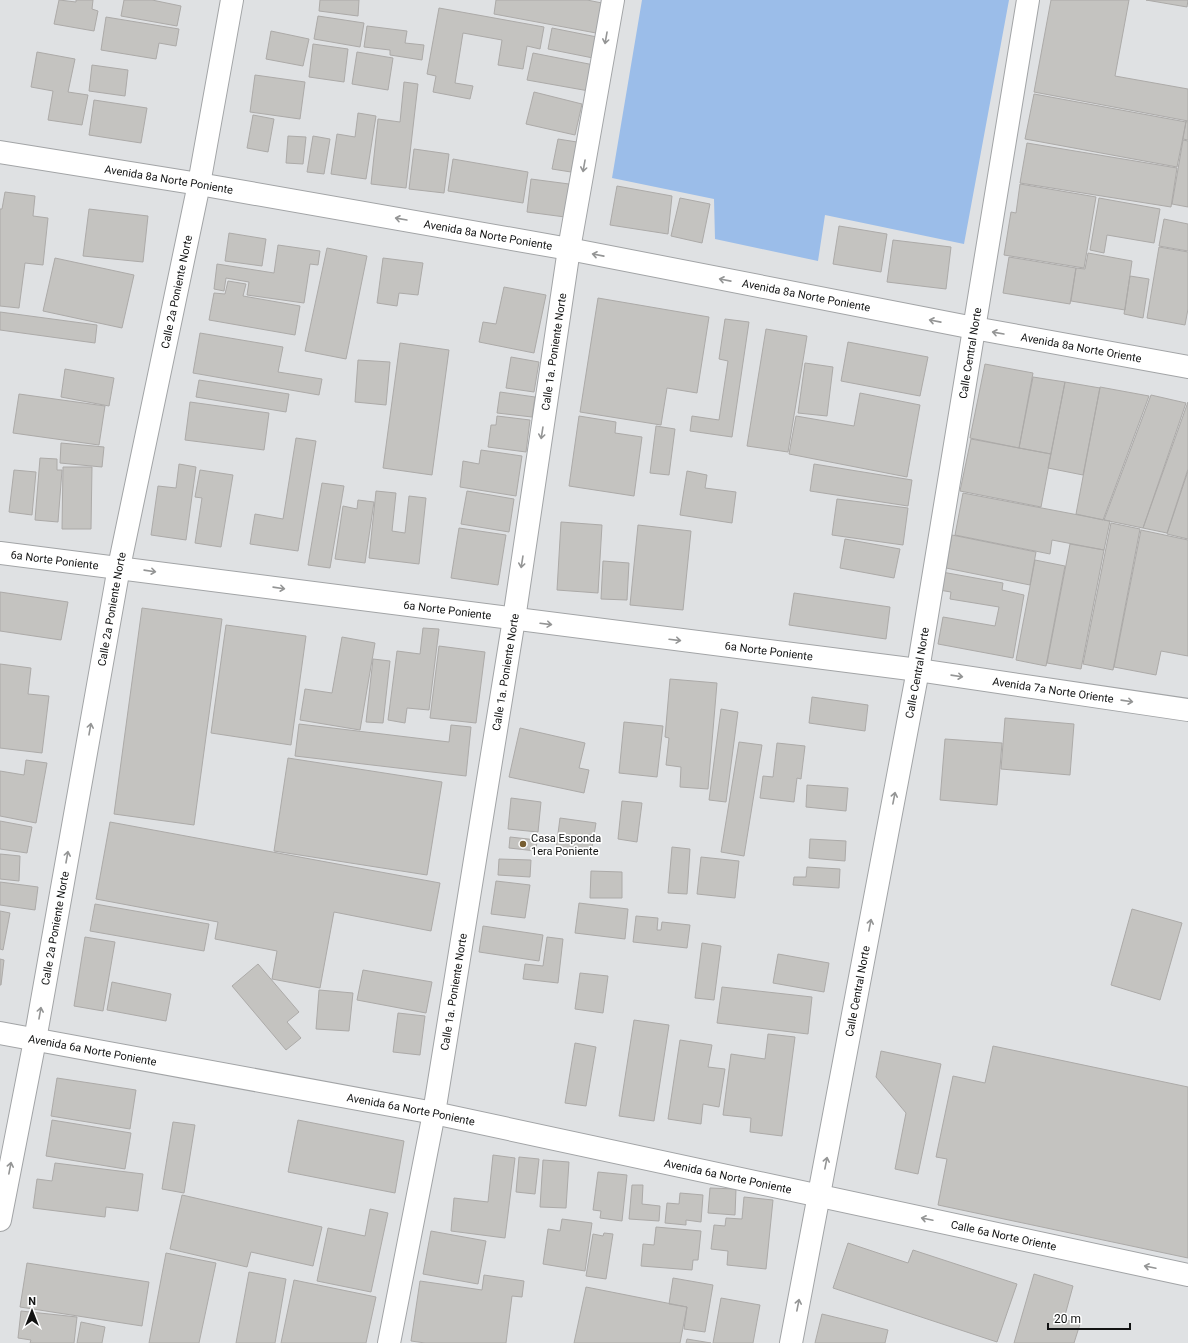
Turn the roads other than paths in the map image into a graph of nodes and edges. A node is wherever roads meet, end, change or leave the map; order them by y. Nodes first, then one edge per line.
1 (232, 0) edge
2 (613, 0) edge
3 (1028, 0) edge
4 (0, 152) edge
5 (199, 184) junction
6 (569, 249) junction
7 (974, 328) junction
8 (1188, 367) edge
9 (0, 553) edge
10 (119, 567) junction
11 (514, 620) junction
12 (918, 670) junction
13 (1188, 710) edge
14 (0, 1033) edge
15 (35, 1040) junction
16 (434, 1113) junction
17 (820, 1196) junction
18 (0, 1220) edge
19 (1188, 1275) edge
20 (389, 1343) edge
21 (791, 1343) edge

1 - 5 street, Calle 2a Poniente Norte
2 -> 6 street, Calle 1a. Poniente Norte
3 - 7 street, Calle Central Norte
4 - 5 street, Avenida 8a Norte Poniente
6 -> 5 street, Avenida 8a Norte Poniente
5 - 10 street, Calle 2a Poniente Norte
7 -> 6 street, Avenida 8a Norte Poniente
6 -> 11 street, Calle 1a. Poniente Norte
8 -> 7 street, Avenida 8a Norte Oriente
7 - 12 street, Calle Central Norte
9 - 10 street, 6a Norte Poniente
10 -> 11 street, 6a Norte Poniente
15 -> 10 street, Calle 2a Poniente Norte
11 -> 12 street, 6a Norte Poniente
11 - 16 street, Calle 1a. Poniente Norte
12 -> 13 street, Avenida 7a Norte Oriente
17 -> 12 street, Calle Central Norte
14 - 15 street, Avenida 6a Norte Poniente
15 - 16 street, Avenida 6a Norte Poniente
18 -> 15 street, Calle 2a Poniente Norte
16 - 17 street, Avenida 6a Norte Poniente
16 - 20 street, Calle 1a. Poniente Norte
19 -> 17 street, Calle 6a Norte Oriente
21 -> 17 street, Calle Central Norte

